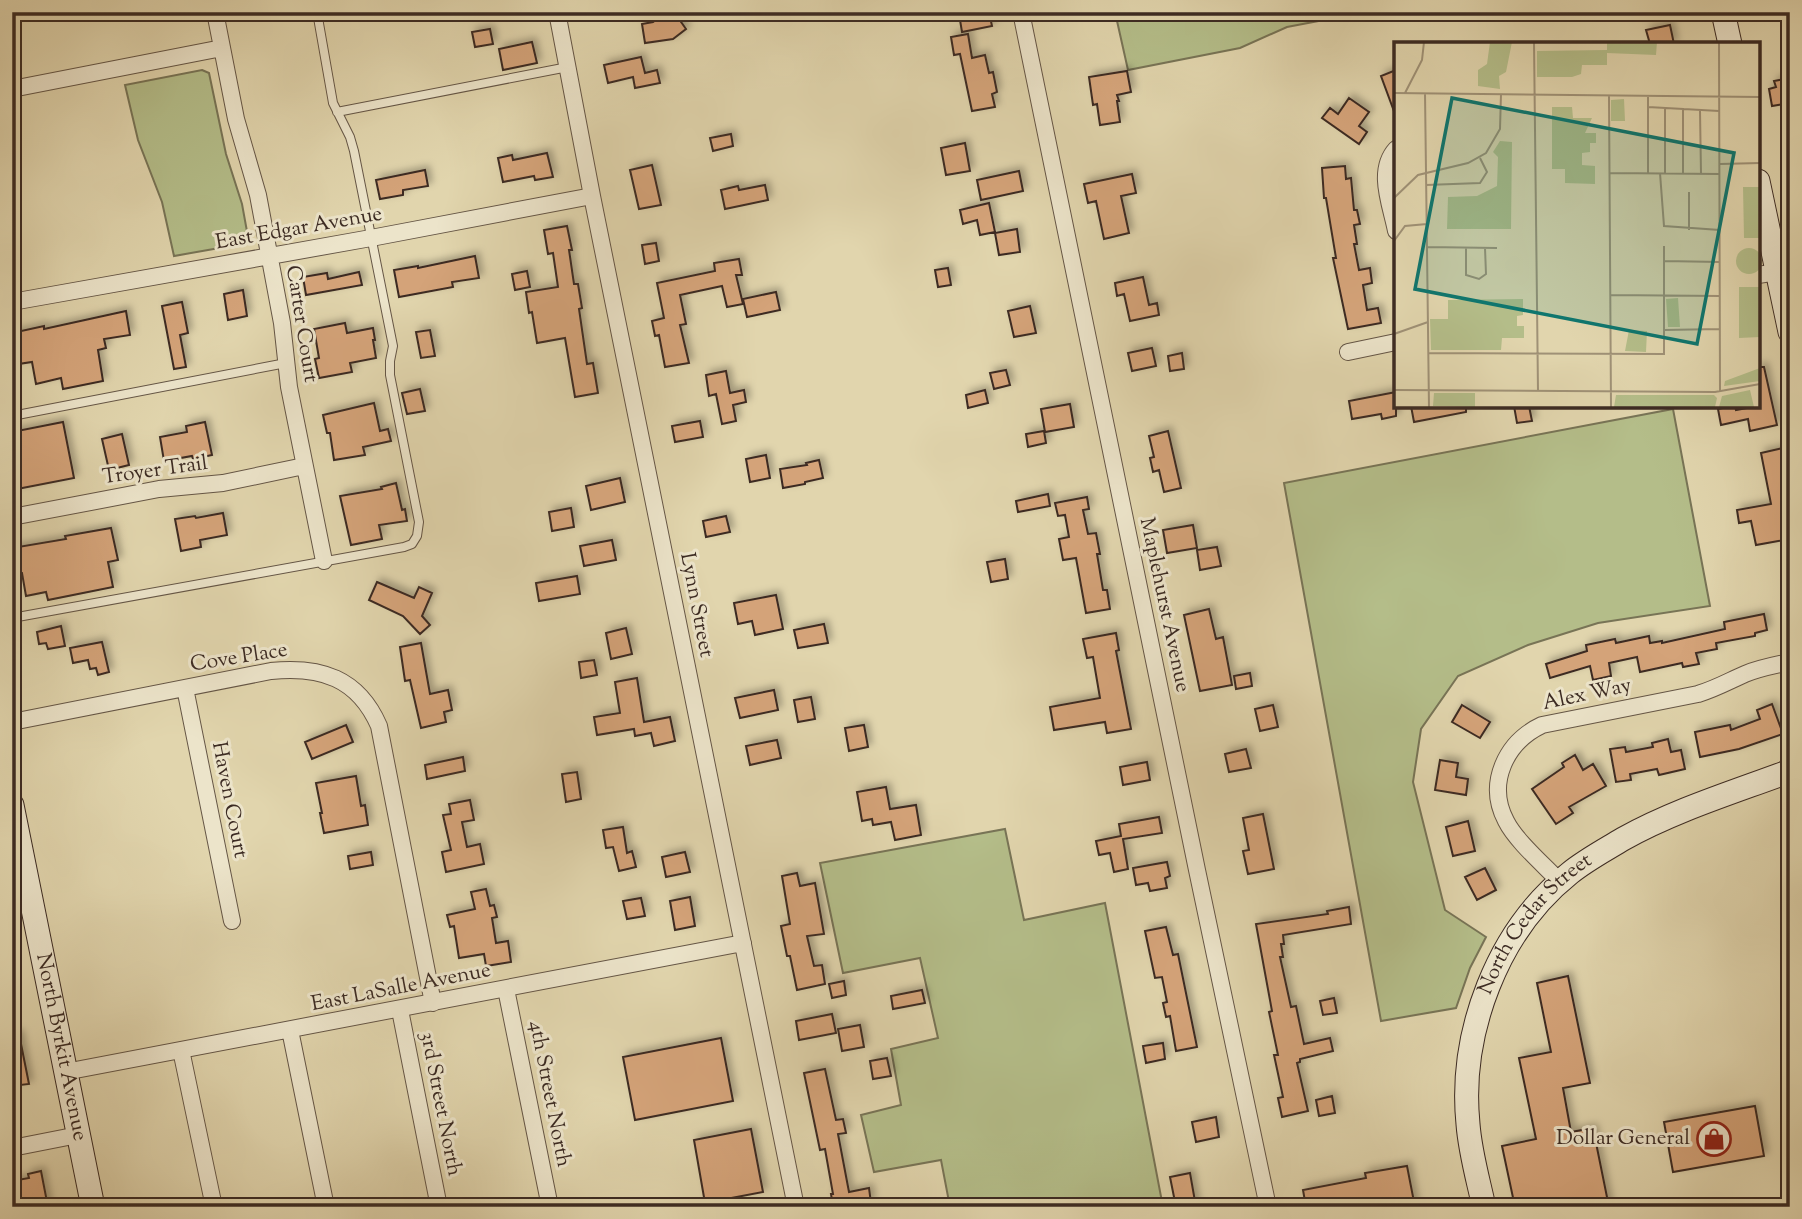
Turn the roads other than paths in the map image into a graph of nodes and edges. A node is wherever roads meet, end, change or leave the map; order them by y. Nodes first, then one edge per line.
1 (215, 12) edge
2 (317, 12) edge
3 (557, 12) edge
4 (1021, 12) edge
5 (1723, 12) edge
6 (1730, 42) edge
7 (222, 48) junction
8 (568, 67) junction
9 (12, 89) edge
10 (337, 113) junction
11 (1394, 151) edge
12 (592, 196) junction
13 (1760, 200) edge
14 (1394, 221) edge
15 (371, 238) junction
16 (270, 256) junction
17 (1768, 274) edge
18 (12, 302) edge
19 (1790, 332) edge
20 (1394, 342) edge
21 (1348, 352) dead end
22 (286, 363) junction
23 (12, 416) edge
24 (304, 466) junction
25 (12, 517) edge
26 (324, 561) junction
27 (12, 618) edge
28 (1790, 662) edge
29 (185, 688) junction
30 (12, 722) edge
31 (1790, 771) edge
32 (12, 805) edge
33 (1560, 882) junction
34 (232, 921) dead end
35 (743, 943) junction
36 (506, 989) junction
37 (433, 1003) junction
38 (400, 1010) junction
39 (290, 1030) junction
40 (181, 1050) junction
41 (65, 1072) junction
42 (78, 1135) junction
43 (12, 1148) edge
44 (93, 1207) edge
45 (214, 1207) edge
46 (326, 1207) edge
47 (439, 1207) edge
48 (550, 1207) edge
49 (796, 1207) edge
50 (1268, 1207) edge
51 (1484, 1207) edge

1 - 7 street, Carter Court
2 - 10 lane
3 - 8 street, Lynn Street
4 - 50 street, Maplehurst Avenue
5 - 6 street
7 - 9 street
7 - 16 street, Carter Court
8 - 10 lane
8 - 12 street, Lynn Street
10 - 15 lane
11 - 14 street
12 - 15 street, East Edgar Avenue
12 - 35 street, Lynn Street
13 - 17 street
15 - 16 street, East Edgar Avenue
15 - 26 lane
16 - 18 street, East Edgar Avenue
16 - 22 street, Carter Court
17 - 19 street
20 - 21 street
22 - 23 lane
22 - 24 street, Carter Court
24 - 25 street, Troyer Trail
24 - 26 street, Carter Court
26 - 27 lane
28 - 33 street, Alex Way
29 - 30 street, Cove Place
29 - 34 street, Haven Court
29 - 37 street, Cove Place
31 - 33 street, North Cedar Street
32 - 41 street, North Byrkit Avenue
33 - 51 street, North Cedar Street
35 - 36 street, East LaSalle Avenue
35 - 49 street, Lynn Street
36 - 37 street, East LaSalle Avenue
36 - 48 street, 4th Street North
37 - 38 street, East LaSalle Avenue
38 - 39 street, East LaSalle Avenue
38 - 47 street, 3rd Street North
39 - 40 street, East LaSalle Avenue
39 - 46 street
40 - 41 street, East LaSalle Avenue
40 - 45 street
41 - 42 street, North Byrkit Avenue
42 - 43 street
42 - 44 street, North Byrkit Avenue

